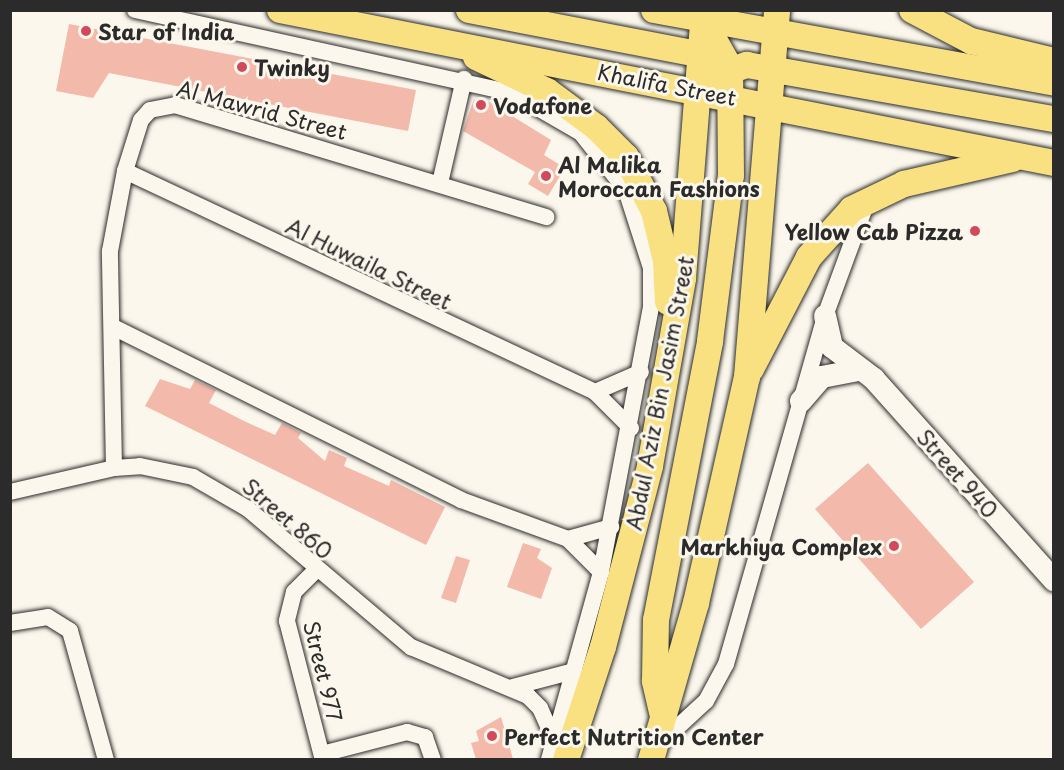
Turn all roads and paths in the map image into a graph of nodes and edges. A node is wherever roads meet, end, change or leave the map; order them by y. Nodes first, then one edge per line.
1 (135, 10) edge
2 (280, 10) edge
3 (469, 10) edge
4 (654, 10) edge
5 (912, 10) edge
6 (703, 15) edge
7 (745, 19) edge
8 (776, 21) edge
9 (445, 42) junction
10 (701, 55) junction
11 (1053, 61) edge
12 (737, 62) junction
13 (773, 69) junction
14 (464, 79) junction
15 (1053, 83) edge
16 (699, 90) junction
17 (735, 98) junction
18 (771, 104) junction
19 (1053, 119) edge
20 (1022, 156) junction
21 (1053, 163) edge
22 (125, 171) junction
23 (440, 183) junction
24 (869, 198) junction
25 (547, 217) dead end
26 (825, 316) junction
27 (113, 327) junction
28 (858, 370) junction
29 (654, 373) junction
30 (747, 377) junction
31 (595, 392) junction
32 (801, 401) junction
33 (631, 428) junction
34 (114, 468) junction
35 (10, 492) edge
36 (611, 527) junction
37 (568, 539) junction
38 (1050, 570) edge
39 (315, 571) junction
40 (601, 572) junction
41 (10, 624) edge
42 (574, 671) junction
43 (513, 687) junction
44 (663, 715) junction
45 (560, 749) edge
46 (653, 754) edge
47 (323, 757) edge
48 (106, 759) edge
49 (433, 759) edge
50 (549, 759) edge

1 - 14 street
2 - 9 main road, Khalifa Street
3 - 10 main road
4 - 6 main road
5 - 11 main road
6 - 7 main road
6 - 10 main road, Abdul Aziz Bin Jasim Street
6 - 12 main road
7 - 8 main road
7 - 12 main road
8 - 12 main road
8 - 13 main road
8 - 15 main road
9 - 16 main road, Khalifa Street
9 - 29 main road
10 - 12 main road
10 - 16 main road, Abdul Aziz Bin Jasim Street
12 - 13 main road
12 - 16 main road
12 - 17 main road
12 - 18 main road
13 - 18 main road
13 - 19 main road
14 - 23 street
14 - 29 street, Abdul Aziz Bin Jasim Street
16 - 17 main road, Khalifa Street
16 - 29 main road, Abdul Aziz Bin Jasim Street
17 - 18 main road, Khalifa Street
17 - 44 main road
18 - 20 main road, Khalifa Street
18 - 30 main road
20 - 21 main road, Khalifa Street
20 - 24 main road
22 - 23 street, Al Mawrid Street
22 - 27 street, Al Mawrid Street
22 - 31 street, Al Huwaila Street
23 - 25 street, Al Mawrid Street
24 - 26 street
24 - 30 main road
26 - 28 street, Street 940
26 - 32 street
27 - 34 street, Al Mawrid Street
27 - 37 street
28 - 32 street
28 - 38 street, Street 940
29 - 31 street
29 - 33 street, Abdul Aziz Bin Jasim Street
29 - 45 main road, Abdul Aziz Bin Jasim Street
30 - 44 main road
31 - 33 street, Al Huwaila Street
32 - 46 street
33 - 36 street, Abdul Aziz Bin Jasim Street
34 - 35 street, Street 860
34 - 39 street, Street 860
36 - 37 street
36 - 40 street, Abdul Aziz Bin Jasim Street
37 - 40 street
39 - 43 street, Street 860
39 - 47 street, Street 977
40 - 42 street, Abdul Aziz Bin Jasim Street
41 - 48 street
42 - 43 street
42 - 45 street, Abdul Aziz Bin Jasim Street
43 - 45 street, Street 860
44 - 46 main road
45 - 50 street, Abdul Aziz Bin Jasim Street
47 - 49 street, Street 977

